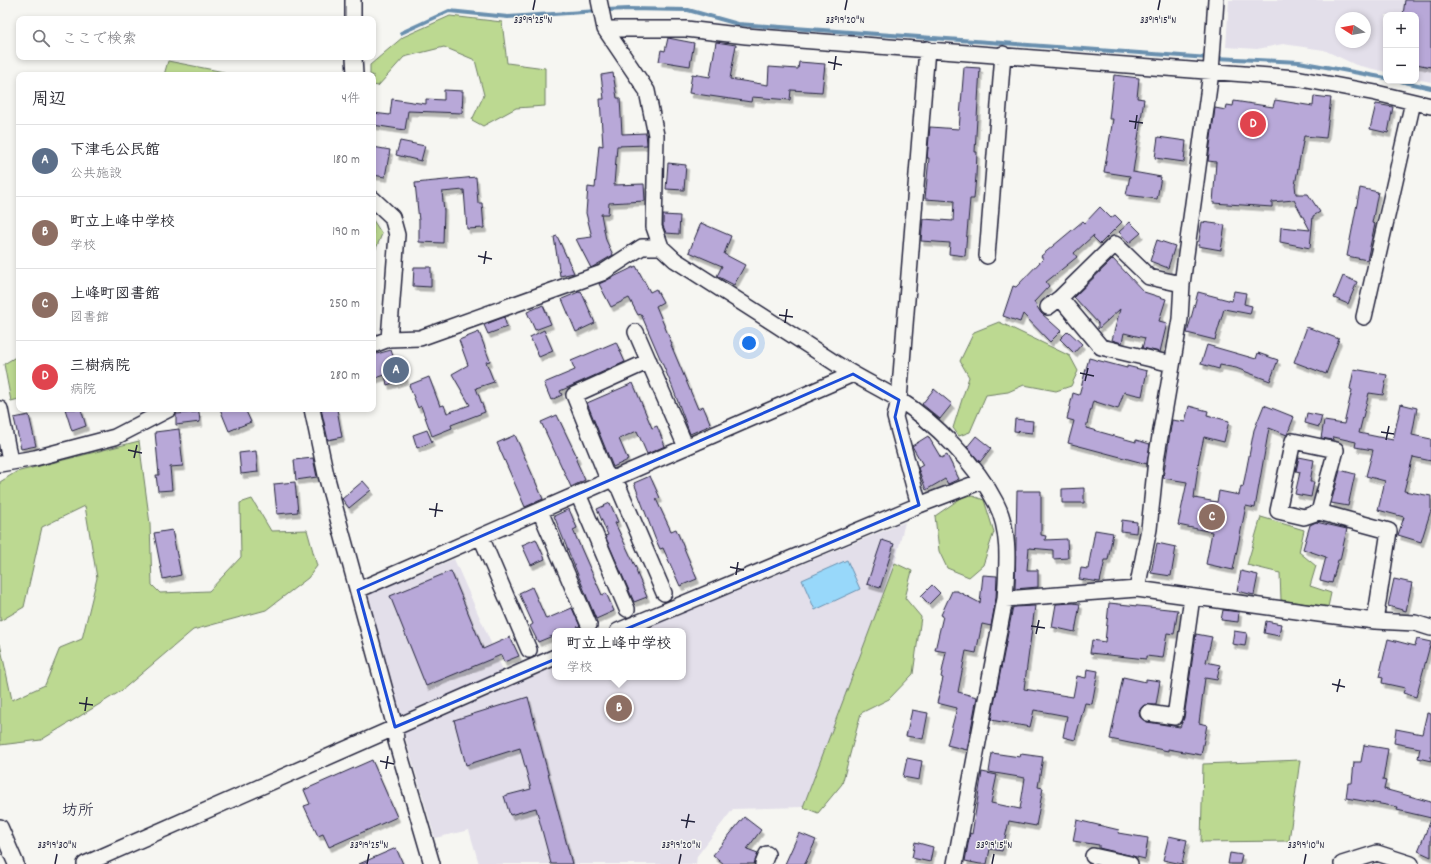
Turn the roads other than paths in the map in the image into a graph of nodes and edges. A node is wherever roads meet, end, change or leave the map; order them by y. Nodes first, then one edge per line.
1 (352, 0) edge
2 (1216, 0) edge
3 (600, 3) edge
4 (353, 16) edge
5 (605, 29) junction
6 (927, 49) junction
7 (1003, 54) junction
8 (354, 60) edge
9 (355, 72) edge
10 (1211, 72) junction
11 (1413, 102) junction
12 (1431, 106) edge
13 (376, 202) edge
14 (661, 247) junction
15 (986, 256) dead end
16 (1182, 284) junction
17 (1060, 298) junction
18 (1048, 307) dead end
19 (1364, 317) dead end
20 (636, 332) dead end
21 (389, 339) junction
22 (376, 344) edge
23 (649, 361) junction
24 (1172, 364) junction
25 (853, 374) junction
26 (898, 400) junction
27 (0, 410) edge
28 (163, 412) edge
29 (313, 412) edge
30 (686, 447) junction
31 (5, 462) edge
32 (612, 479) junction
33 (982, 481) junction
34 (578, 494) junction
35 (918, 505) junction
36 (540, 511) junction
37 (1319, 512) junction
38 (481, 537) junction
39 (1137, 589) junction
40 (358, 590) junction
41 (664, 593) dead end
42 (1192, 597) junction
43 (1005, 599) junction
44 (627, 609) dead end
45 (1375, 621) junction
46 (589, 625) dead end
47 (625, 628) edge
48 (1431, 628) edge
49 (529, 650) dead end
50 (552, 658) edge
51 (1148, 713) dead end
52 (395, 727) junction
53 (0, 827) edge
54 (1093, 856) dead end
55 (16, 864) edge
56 (85, 864) edge
57 (432, 864) edge
58 (955, 864) edge
59 (1130, 864) edge
60 (1342, 864) edge
61 (1411, 864) edge

1 - 4 street
2 - 10 street
3 - 5 street
5 - 6 street
5 - 14 street
6 - 7 street
6 - 26 street
7 - 10 street
7 - 15 street
8 - 9 street
10 - 11 street
10 - 16 street
11 - 12 street
11 - 19 street
13 - 21 street
14 - 21 street
14 - 25 street
16 - 17 street
16 - 24 street
17 - 18 street
17 - 24 street
20 - 23 street
21 - 22 street
23 - 30 street
23 - 32 street
24 - 39 street
25 - 26 street
25 - 30 street
26 - 33 street
26 - 35 street
27 - 31 street
28 - 31 street
29 - 40 street
30 - 32 street
32 - 34 street
32 - 41 street
33 - 35 street
33 - 43 street
34 - 36 street
34 - 44 street
35 - 47 street
36 - 38 street
36 - 46 street
37 - 37 street
37 - 45 street
38 - 40 street
38 - 49 street
39 - 42 street
39 - 43 street
40 - 52 street
42 - 45 street
42 - 51 street
43 - 58 street
45 - 48 street
50 - 52 street
52 - 56 street
52 - 57 street
53 - 55 street
54 - 59 street
60 - 61 street

